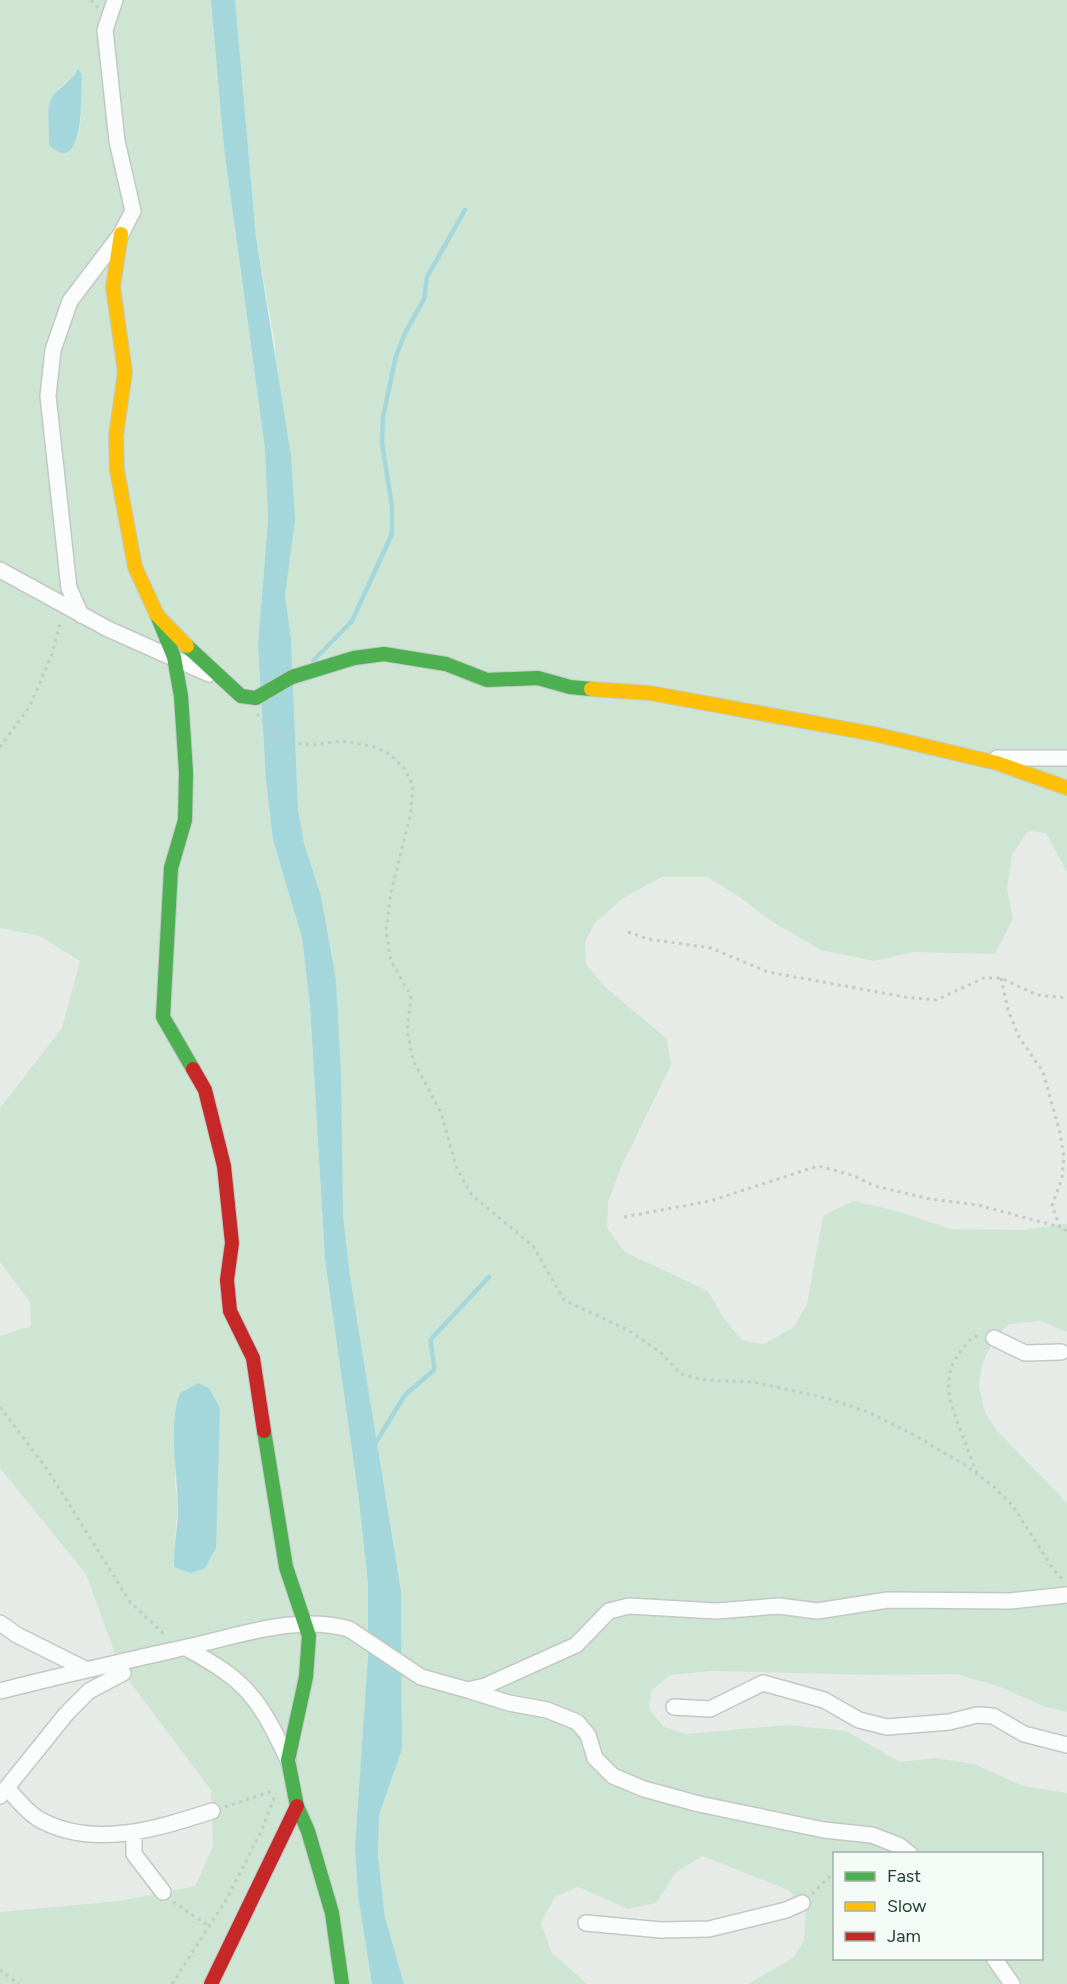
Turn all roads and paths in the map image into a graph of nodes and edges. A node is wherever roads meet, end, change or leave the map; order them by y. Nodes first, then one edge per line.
1 (115, 0) edge
2 (121, 234) junction
3 (0, 570) edge
4 (64, 607) junction
5 (81, 615) junction
6 (157, 615) junction
7 (174, 657) junction
8 (219, 678) junction
9 (256, 698) junction
10 (0, 747) edge
11 (979, 758) junction
12 (1067, 758) edge
13 (1067, 788) edge
14 (627, 932) dead end
15 (1001, 978) junction
16 (1067, 998) edge
17 (624, 1217) dead end
18 (1060, 1227) junction
19 (1067, 1231) edge
20 (994, 1338) joint
21 (1061, 1352) dead end
22 (0, 1407) edge
23 (977, 1474) junction
24 (1064, 1594) edge
25 (0, 1623) edge
26 (305, 1625) junction
27 (186, 1648) junction
28 (84, 1669) junction
29 (123, 1673) dead end
30 (468, 1690) junction
31 (0, 1691) edge
32 (674, 1707) dead end
33 (1067, 1745) edge
34 (288, 1760) junction
35 (4, 1792) edge
36 (297, 1806) junction
37 (212, 1811) joint
38 (134, 1832) junction
39 (908, 1852) edge
40 (833, 1873) edge
41 (163, 1892) joint
42 (802, 1903) joint
43 (586, 1923) dead end
44 (209, 1926) junction
45 (995, 1960) edge
46 (0, 1970) edge
47 (19, 1984) edge
48 (172, 1984) edge
49 (211, 1984) edge
50 (342, 1984) edge
51 (1012, 1984) edge

1 - 2 street
2 - 5 street
2 - 6 street
3 - 4 street
4 - 5 street
4 - 10 path
5 - 7 street
6 - 7 street
6 - 8 street
7 - 8 street
7 - 26 street
8 - 9 street
9 - 11 street
9 - 23 path
11 - 12 street
11 - 13 street
14 - 15 path
15 - 16 path
15 - 18 path
17 - 18 path
18 - 19 path
20 - 21 street
20 - 23 path
22 - 27 path
23 - 24 path
24 - 30 street
25 - 28 street
26 - 27 street
26 - 30 street
26 - 34 street
27 - 28 street
27 - 34 street
28 - 31 street
29 - 35 street
30 - 39 street
32 - 33 street
34 - 36 street
35 - 38 street
36 - 49 street
36 - 50 street
37 - 38 street
37 - 44 path
38 - 41 street
40 - 42 path
41 - 44 path
42 - 43 street
44 - 48 path
45 - 51 street
46 - 47 path

